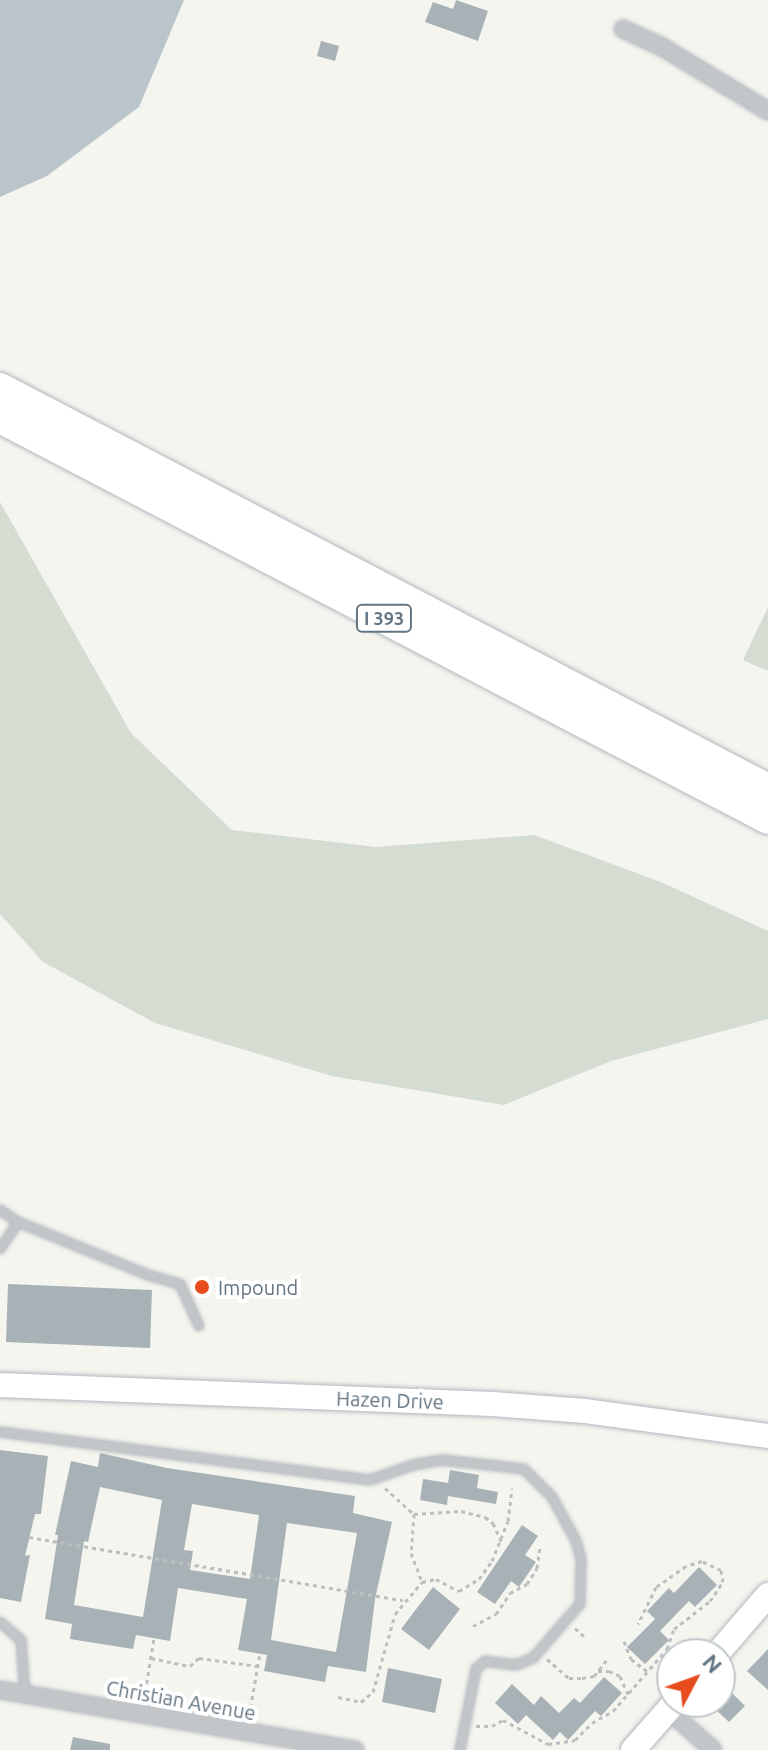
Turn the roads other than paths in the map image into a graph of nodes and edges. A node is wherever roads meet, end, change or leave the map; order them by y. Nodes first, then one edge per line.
1 (623, 29) dead end
2 (768, 111) edge
3 (0, 388) edge
4 (0, 418) edge
5 (766, 788) edge
6 (768, 819) edge
7 (0, 1210) edge
8 (18, 1222) junction
9 (0, 1249) edge
10 (199, 1326) dead end
11 (3, 1384) edge
12 (0, 1432) edge
13 (768, 1436) edge
14 (768, 1595) edge
15 (0, 1622) edge
16 (731, 1638) edge
17 (0, 1690) edge
18 (25, 1694) junction
19 (661, 1718) edge
20 (682, 1718) edge
21 (355, 1750) edge
22 (460, 1750) edge
23 (633, 1750) edge
24 (713, 1750) edge

1 - 2 street
3 - 5 highway, I 393
4 - 6 highway, I 393
7 - 8 lane
8 - 9 lane
8 - 10 lane
11 - 13 street, Hazen Drive
12 - 22 lane
14 - 16 street
15 - 18 lane
17 - 18 street, Christian Avenue
18 - 21 street, Christian Avenue
19 - 23 street
20 - 24 street

